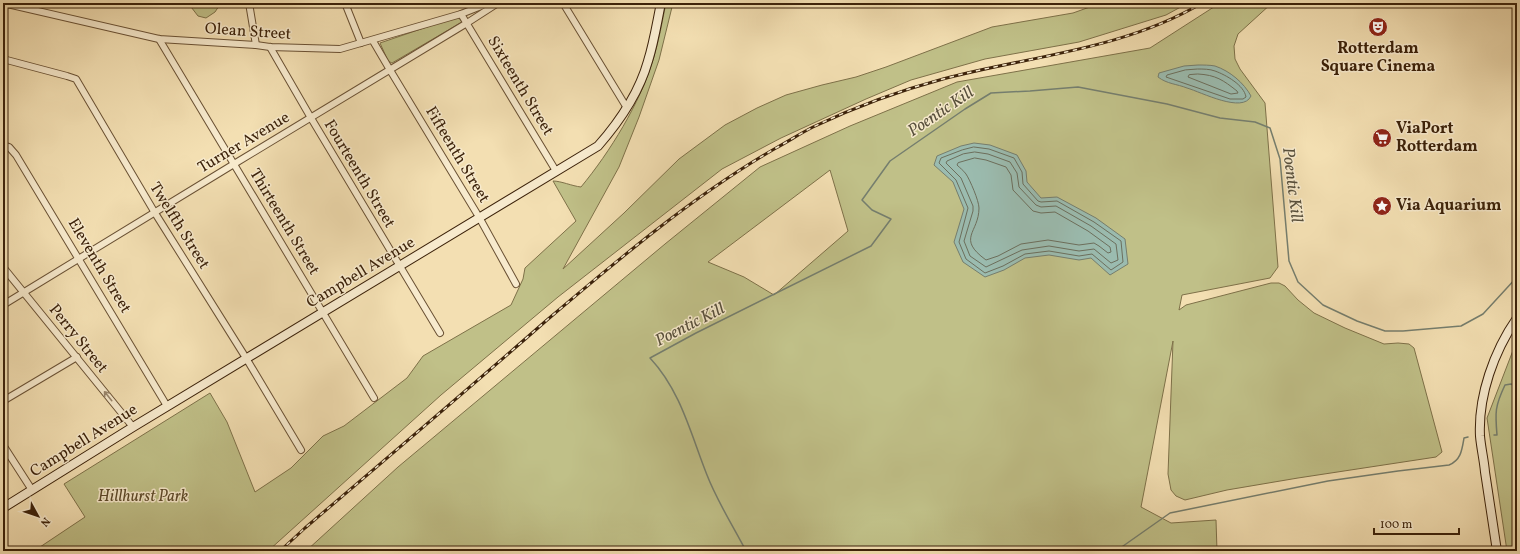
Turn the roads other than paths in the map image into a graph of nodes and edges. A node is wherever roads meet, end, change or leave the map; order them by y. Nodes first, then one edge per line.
1 (3, 3) edge
2 (249, 3) edge
3 (345, 3) edge
4 (489, 3) edge
5 (498, 3) edge
6 (563, 3) edge
7 (661, 3) edge
8 (461, 14) junction
9 (467, 23) junction
10 (159, 39) junction
11 (373, 40) junction
12 (361, 43) junction
13 (256, 45) junction
14 (270, 47) junction
15 (3, 60) edge
16 (390, 70) junction
17 (627, 108) junction
18 (311, 118) junction
19 (3, 145) edge
20 (234, 164) junction
21 (556, 171) junction
22 (155, 213) junction
23 (479, 217) junction
24 (79, 259) junction
25 (400, 266) junction
26 (3, 267) edge
27 (516, 284) dead end
28 (24, 293) junction
29 (3, 306) edge
30 (322, 312) junction
31 (1517, 318) edge
32 (440, 334) dead end
33 (77, 357) junction
34 (246, 358) junction
35 (374, 398) dead end
36 (3, 401) edge
37 (167, 406) junction
38 (133, 426) junction
39 (3, 444) edge
40 (301, 450) dead end
41 (32, 490) junction
42 (3, 508) edge
43 (1497, 551) edge

1 - 10 street, Olean Street
2 - 13 street
3 - 12 street
4 - 8 street, Olean Street
5 - 9 street, Turner Avenue
6 - 17 street
7 - 17 street, Campbell Avenue
8 - 9 street, Sixteenth Street
8 - 11 street, Olean Street
9 - 16 street, Turner Avenue
9 - 21 street, Sixteenth Street
10 - 13 street, Olean Street
10 - 20 street, Thirteenth Street
11 - 12 street, Olean Street
11 - 16 street, Fifteenth Street
12 - 14 street, Olean Street
13 - 14 street, Olean Street
14 - 18 street, Fourteenth Street
15 - 22 street, Twelfth Street
16 - 18 street, Turner Avenue
16 - 23 street, Fifteenth Street
17 - 21 street, Campbell Avenue
18 - 20 street, Turner Avenue
18 - 25 street, Fourteenth Street
19 - 24 street, Eleventh Street
20 - 22 street, Turner Avenue
20 - 30 street, Thirteenth Street
21 - 23 street, Campbell Avenue
22 - 24 street, Turner Avenue
22 - 34 street, Twelfth Street
23 - 25 street, Campbell Avenue
23 - 27 street, Fifteenth Street
24 - 28 street, Turner Avenue
24 - 37 street, Eleventh Street
25 - 30 street, Campbell Avenue
25 - 32 street, Fourteenth Street
26 - 28 street, Perry Street
28 - 29 street, Turner Avenue
28 - 33 street, Perry Street
30 - 34 street, Campbell Avenue
30 - 35 street, Thirteenth Street
31 - 43 street
33 - 36 street
38 -> 33 street, Perry Street
34 - 37 street, Campbell Avenue
34 - 40 street, Twelfth Street
37 - 38 street, Campbell Avenue
38 - 41 street, Campbell Avenue
39 - 41 street
41 - 42 street, Campbell Avenue

